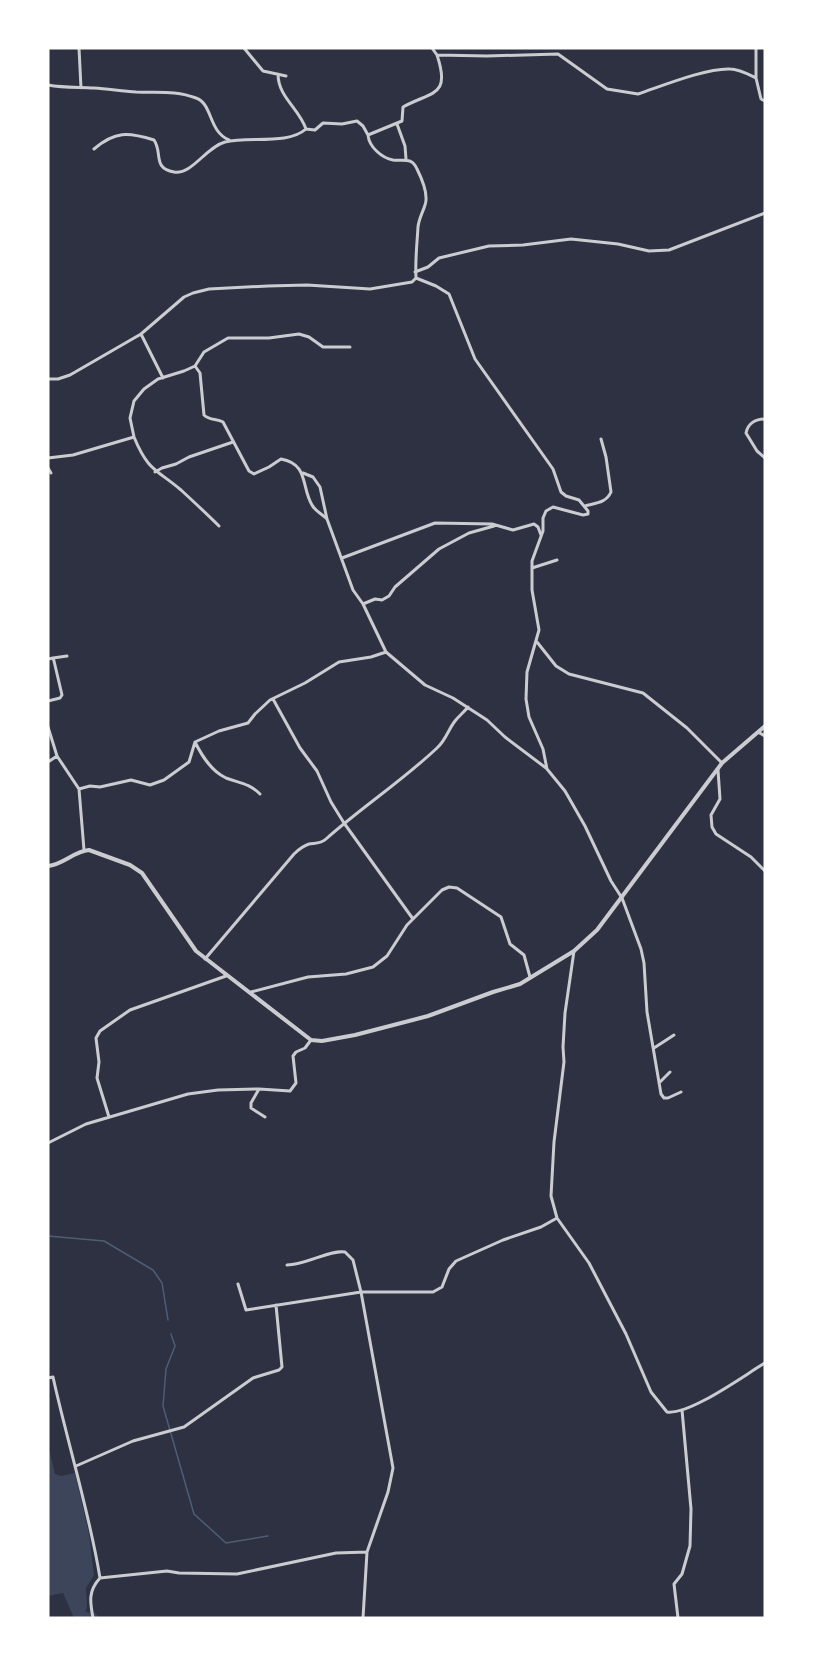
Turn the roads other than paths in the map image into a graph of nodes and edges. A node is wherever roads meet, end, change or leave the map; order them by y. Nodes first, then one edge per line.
1 (79, 48) edge
2 (244, 48) edge
3 (432, 48) edge
4 (756, 48) edge
5 (437, 55) junction
6 (278, 74) junction
7 (286, 76) dead end
8 (756, 78) junction
9 (48, 85) edge
10 (81, 88) junction
11 (765, 101) edge
12 (397, 124) junction
13 (306, 129) junction
14 (368, 135) junction
15 (231, 141) junction
16 (94, 149) dead end
17 (406, 159) junction
18 (765, 213) edge
19 (415, 272) junction
20 (416, 278) junction
21 (141, 335) junction
22 (350, 347) dead end
23 (195, 366) junction
24 (163, 378) junction
25 (48, 379) edge
26 (765, 419) edge
27 (134, 437) junction
28 (601, 439) dead end
29 (233, 442) junction
30 (48, 458) edge
31 (765, 458) edge
32 (48, 468) edge
33 (155, 472) junction
34 (51, 473) dead end
35 (302, 473) junction
36 (585, 506) junction
37 (327, 519) junction
38 (495, 525) junction
39 (219, 526) dead end
40 (541, 537) junction
41 (342, 558) junction
42 (557, 560) dead end
43 (532, 568) junction
44 (363, 604) junction
45 (537, 641) junction
46 (386, 652) junction
47 (67, 656) dead end
48 (50, 659) edge
49 (273, 699) junction
50 (48, 701) edge
51 (468, 707) junction
52 (765, 726) edge
53 (48, 727) edge
54 (758, 732) junction
55 (765, 736) edge
56 (195, 742) junction
57 (57, 756) junction
58 (48, 762) edge
59 (722, 763) junction
60 (547, 769) junction
61 (718, 770) junction
62 (79, 789) junction
63 (260, 794) dead end
64 (344, 823) junction
65 (84, 850) junction
66 (48, 866) edge
67 (765, 871) edge
68 (622, 898) junction
69 (413, 919) junction
70 (574, 951) junction
71 (205, 959) junction
72 (226, 976) junction
73 (530, 979) junction
74 (249, 993) junction
75 (674, 1035) dead end
76 (311, 1040) junction
77 (654, 1048) junction
78 (670, 1072) dead end
79 (659, 1083) junction
80 (259, 1089) junction
81 (681, 1092) dead end
82 (109, 1117) junction
83 (265, 1117) dead end
84 (48, 1143) edge
85 (557, 1218) junction
86 (287, 1265) dead end
87 (238, 1284) dead end
88 (361, 1292) junction
89 (276, 1305) junction
90 (765, 1363) edge
91 (48, 1378) edge
92 (682, 1410) junction
93 (76, 1466) junction
94 (367, 1552) junction
95 (100, 1578) junction
96 (93, 1618) edge
97 (363, 1618) edge
98 (678, 1618) edge

1 - 10 street
2 - 6 street
3 - 5 street
4 - 8 street
5 - 8 street
5 - 12 street
6 - 7 street
6 - 13 street
8 - 11 street
9 - 10 street
10 - 15 street
12 - 14 street
12 - 17 street
13 - 14 street
13 - 15 street
14 - 17 street
15 - 16 street
17 - 19 street
18 - 19 street
19 - 20 street
20 - 21 street
20 - 36 street
21 - 24 street
21 - 25 street
22 - 23 street
23 - 24 street
23 - 29 street
24 - 27 street
26 - 31 street
27 - 30 street
27 - 33 street
28 - 36 street
29 - 33 street
29 - 35 street
32 - 34 street
33 - 39 street
35 - 37 street
35 - 37 street
36 - 40 street
37 - 41 street
38 - 40 street
38 - 41 street
38 - 44 street
40 - 43 street
41 - 44 street
42 - 43 street
43 - 45 street
44 - 46 street
45 - 59 street
45 - 60 street
46 - 49 street
46 - 51 street
47 - 48 street
48 - 50 street
49 - 56 street
49 - 64 street
51 - 60 street
51 - 64 street
52 - 54 street
53 - 57 street
54 - 55 street
54 - 59 street
56 - 62 street
56 - 63 street
57 - 58 street
57 - 62 street
59 - 61 street
60 - 68 street
61 - 67 street
61 - 68 street
62 - 65 street
64 - 69 street
64 - 71 street
65 - 66 street
65 - 71 street
68 - 70 street
68 - 77 street
69 - 73 street
69 - 74 street
70 - 73 street
70 - 85 street
71 - 72 street
72 - 74 street
72 - 82 street
73 - 76 street
74 - 76 street
75 - 77 street
76 - 80 street
77 - 79 street
78 - 79 street
79 - 81 street
80 - 82 street
80 - 83 street
82 - 84 street
85 - 88 street
85 - 92 street
86 - 88 street
87 - 89 street
88 - 89 street
88 - 94 street
89 - 93 street
90 - 92 street
91 - 93 street
92 - 98 street
93 - 95 street
94 - 95 street
94 - 97 street
95 - 96 street

